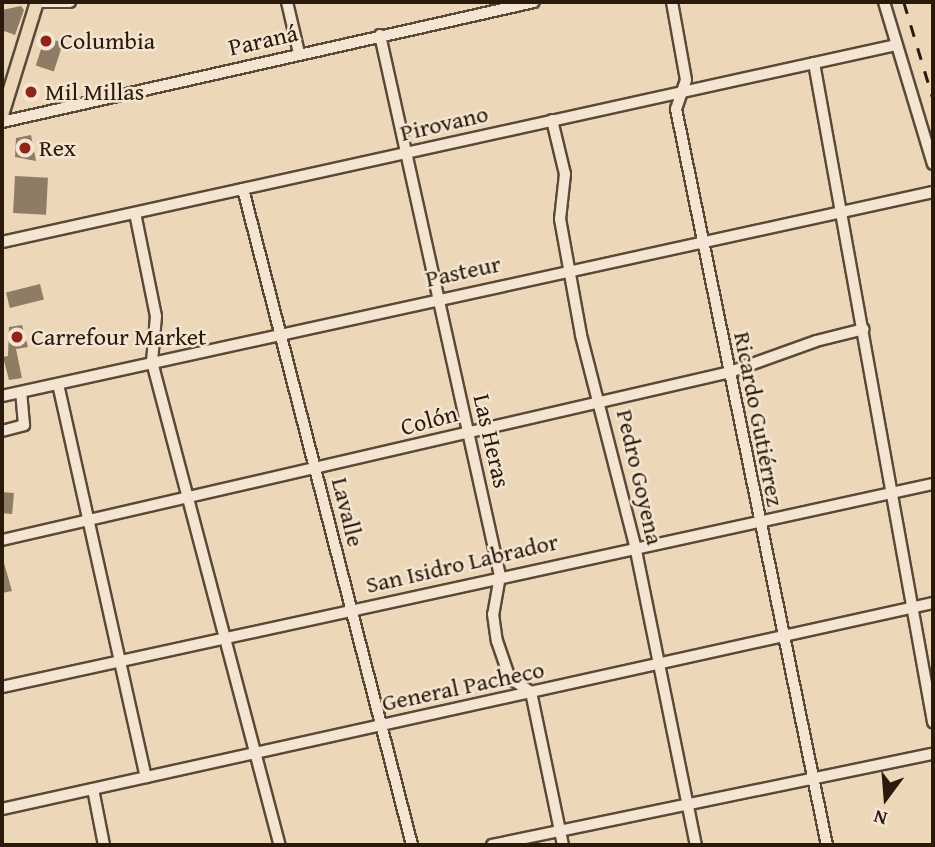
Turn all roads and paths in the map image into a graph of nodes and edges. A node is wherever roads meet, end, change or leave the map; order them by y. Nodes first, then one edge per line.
1 (38, 2) edge
2 (70, 2) edge
3 (287, 2) edge
4 (534, 2) edge
5 (672, 2) edge
6 (884, 2) edge
7 (491, 6) edge
8 (380, 35) junction
9 (896, 45) junction
10 (299, 53) junction
11 (814, 63) junction
12 (679, 92) junction
13 (2, 115) edge
14 (552, 120) junction
15 (2, 122) edge
16 (406, 153) junction
17 (933, 164) edge
18 (243, 189) junction
19 (933, 192) edge
20 (135, 213) junction
21 (842, 215) junction
22 (2, 242) edge
23 (701, 244) junction
24 (569, 270) junction
25 (437, 299) junction
26 (864, 329) junction
27 (279, 333) junction
28 (152, 362) junction
29 (730, 372) junction
30 (58, 384) junction
31 (21, 392) junction
32 (2, 396) edge
33 (601, 402) junction
34 (2, 431) edge
35 (469, 431) junction
36 (316, 471) junction
37 (933, 484) edge
38 (892, 492) junction
39 (190, 500) junction
40 (758, 520) junction
41 (90, 521) junction
42 (2, 540) edge
43 (635, 546) junction
44 (500, 576) junction
45 (933, 603) edge
46 (911, 608) junction
47 (352, 610) junction
48 (784, 636) junction
49 (224, 639) junction
50 (123, 662) junction
51 (658, 664) junction
52 (2, 687) edge
53 (531, 692) junction
54 (933, 722) edge
55 (381, 725) junction
56 (254, 753) junction
57 (933, 754) edge
58 (146, 777) junction
59 (814, 777) junction
60 (93, 789) junction
61 (688, 802) junction
62 (2, 809) edge
63 (560, 830) junction
64 (104, 845) edge
65 (280, 845) edge
66 (412, 845) edge
67 (492, 845) edge
68 (564, 845) edge
69 (696, 845) edge
70 (827, 845) edge

1 - 2 street
1 - 13 main road
3 - 10 street
4 - 7 street, Paraná
5 - 12 street, Ricardo Gutiérrez
6 - 9 street
7 - 8 street, Paraná
8 - 10 street, Paraná
8 - 16 street, Las Heras
9 - 11 street, Pirovano
9 - 17 street
10 - 15 street, Paraná
11 - 12 street, Pirovano
11 - 21 street
12 - 14 street, Pirovano
12 - 23 street, Ricardo Gutiérrez
14 - 16 street, Pirovano
14 - 24 street, Pedro Goyena
16 - 18 street, Pirovano
16 - 25 street, Las Heras
18 - 20 street, Pirovano
18 - 27 street, Lavalle
19 - 21 street, Pasteur
20 - 22 street, Pirovano
20 - 28 street
21 - 23 street, Pasteur
21 - 26 street
23 - 24 street, Pasteur
23 - 29 street, Ricardo Gutiérrez
24 - 25 street, Pasteur
24 - 33 street, Pedro Goyena
25 - 27 street, Pasteur
25 - 35 street, Las Heras
26 - 29 street, Colón
26 - 38 street
27 - 28 street, Pasteur
27 - 36 street, Lavalle
28 - 30 street, Pasteur
28 - 39 street
29 - 33 street, Colón
29 - 40 street, Ricardo Gutiérrez
30 - 31 street, Pasteur
30 - 41 street
31 - 32 street, Pasteur
31 - 34 street
33 - 35 street, Colón
33 - 43 street, Pedro Goyena
35 - 36 street, Colón
35 - 44 street, Las Heras
36 - 39 street, Colón
36 - 47 street, Lavalle
37 - 38 street, San Isidro Labrador
38 - 40 street, San Isidro Labrador
38 - 46 street
39 - 41 street, Colón
39 - 49 street
40 - 43 street, San Isidro Labrador
40 - 48 street, Ricardo Gutiérrez
41 - 42 street, Colón
41 - 50 street
43 - 44 street, San Isidro Labrador
43 - 51 street, Pedro Goyena
44 - 47 street, San Isidro Labrador
44 - 53 street, Las Heras
45 - 46 street, General Pacheco
46 - 48 street, General Pacheco
46 - 54 street
47 - 49 street, San Isidro Labrador
47 - 55 street, Lavalle
48 - 51 street, General Pacheco
48 - 59 street, Ricardo Gutiérrez
49 - 50 street, San Isidro Labrador
49 - 56 street
50 - 52 street, San Isidro Labrador
50 - 58 street
51 - 53 street, General Pacheco
51 - 61 street, Pedro Goyena
53 - 55 street, General Pacheco
53 - 63 street
55 - 56 street, General Pacheco
55 - 66 street, Lavalle
56 - 58 street, General Pacheco
56 - 65 street
57 - 59 street
58 - 60 street, General Pacheco
59 - 61 street
59 - 70 street, Ricardo Gutiérrez
60 - 62 street, General Pacheco
60 - 64 street
61 - 63 street
61 - 69 street, Pedro Goyena
63 - 67 street
63 - 68 street

